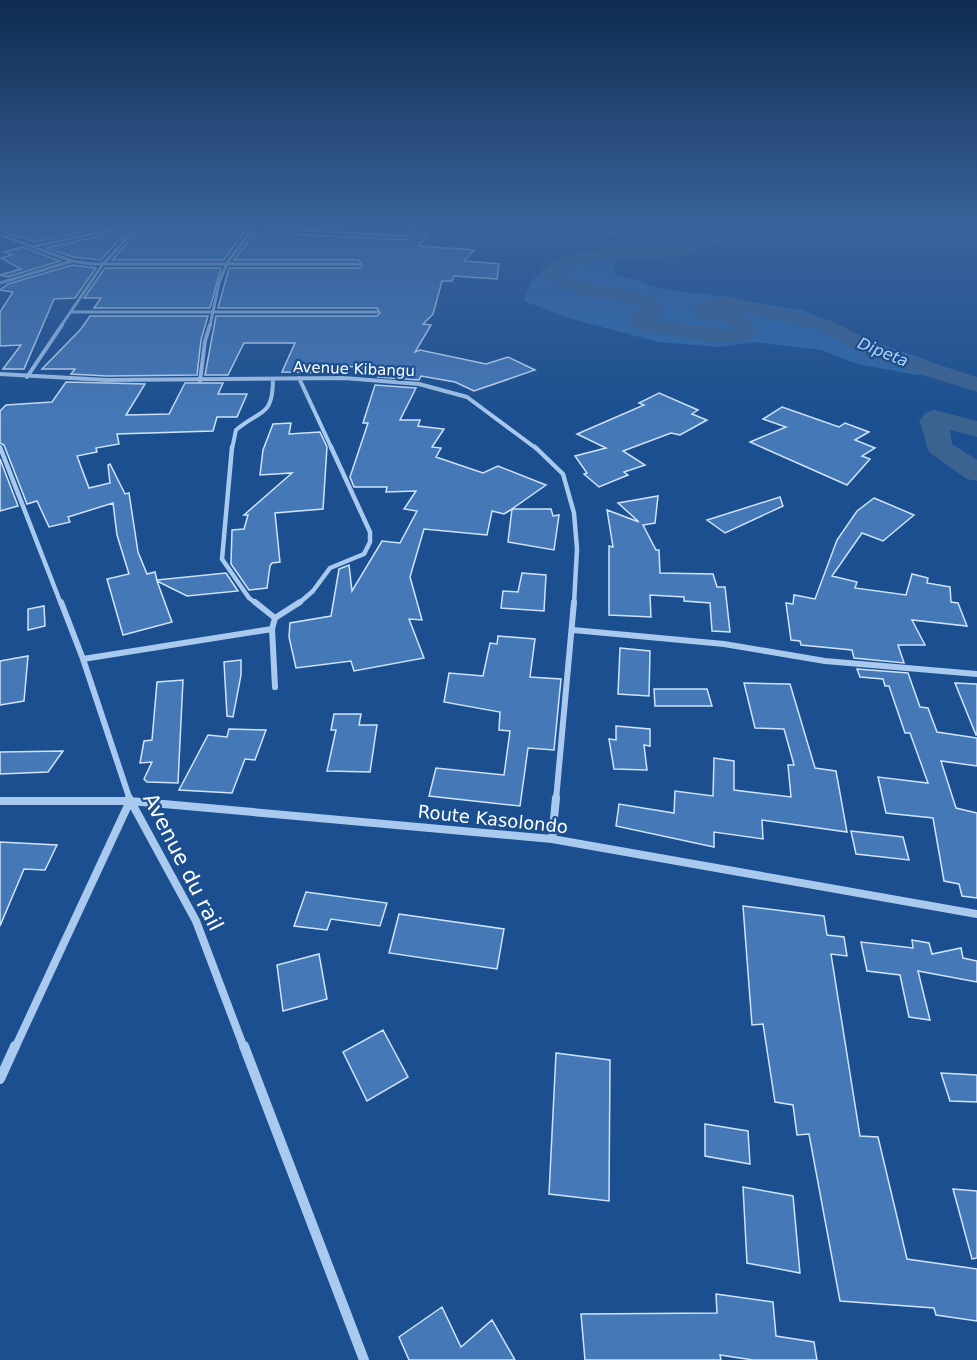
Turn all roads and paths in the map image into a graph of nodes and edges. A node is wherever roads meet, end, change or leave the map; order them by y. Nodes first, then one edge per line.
1 (85, 291) edge
2 (218, 291) edge
3 (215, 311) junction
4 (71, 312) junction
5 (377, 312) dead end
6 (0, 374) edge
7 (27, 376) junction
8 (299, 378) junction
9 (273, 379) junction
10 (200, 381) junction
11 (0, 447) edge
12 (275, 618) junction
13 (272, 628) junction
14 (573, 630) junction
15 (83, 659) junction
16 (977, 674) edge
17 (275, 687) dead end
18 (0, 801) edge
19 (130, 801) junction
20 (552, 839) junction
21 (977, 914) edge
22 (0, 1079) edge
23 (364, 1360) edge

1 - 4 street
2 - 3 street
3 - 4 street
3 - 5 street
3 - 10 street
4 - 7 street
6 - 7 street, Avenue Kibangu
7 - 10 street, Avenue Kibangu
8 - 9 street, Avenue Kibangu
8 - 12 street
8 - 14 street, Avenue Kibangu
9 - 10 street, Avenue Kibangu
9 - 12 street
11 - 15 street, Avenue du rail
12 - 13 street
13 - 15 street
13 - 17 street
14 - 16 street
14 - 20 street, Avenue Kibangu
15 - 19 street, Avenue du rail
18 - 19 street, Route Kasolondo
19 - 20 street, Route Kasolondo
19 - 22 street
19 - 23 street, Avenue du rail
20 - 21 street, Route Kasolondo

